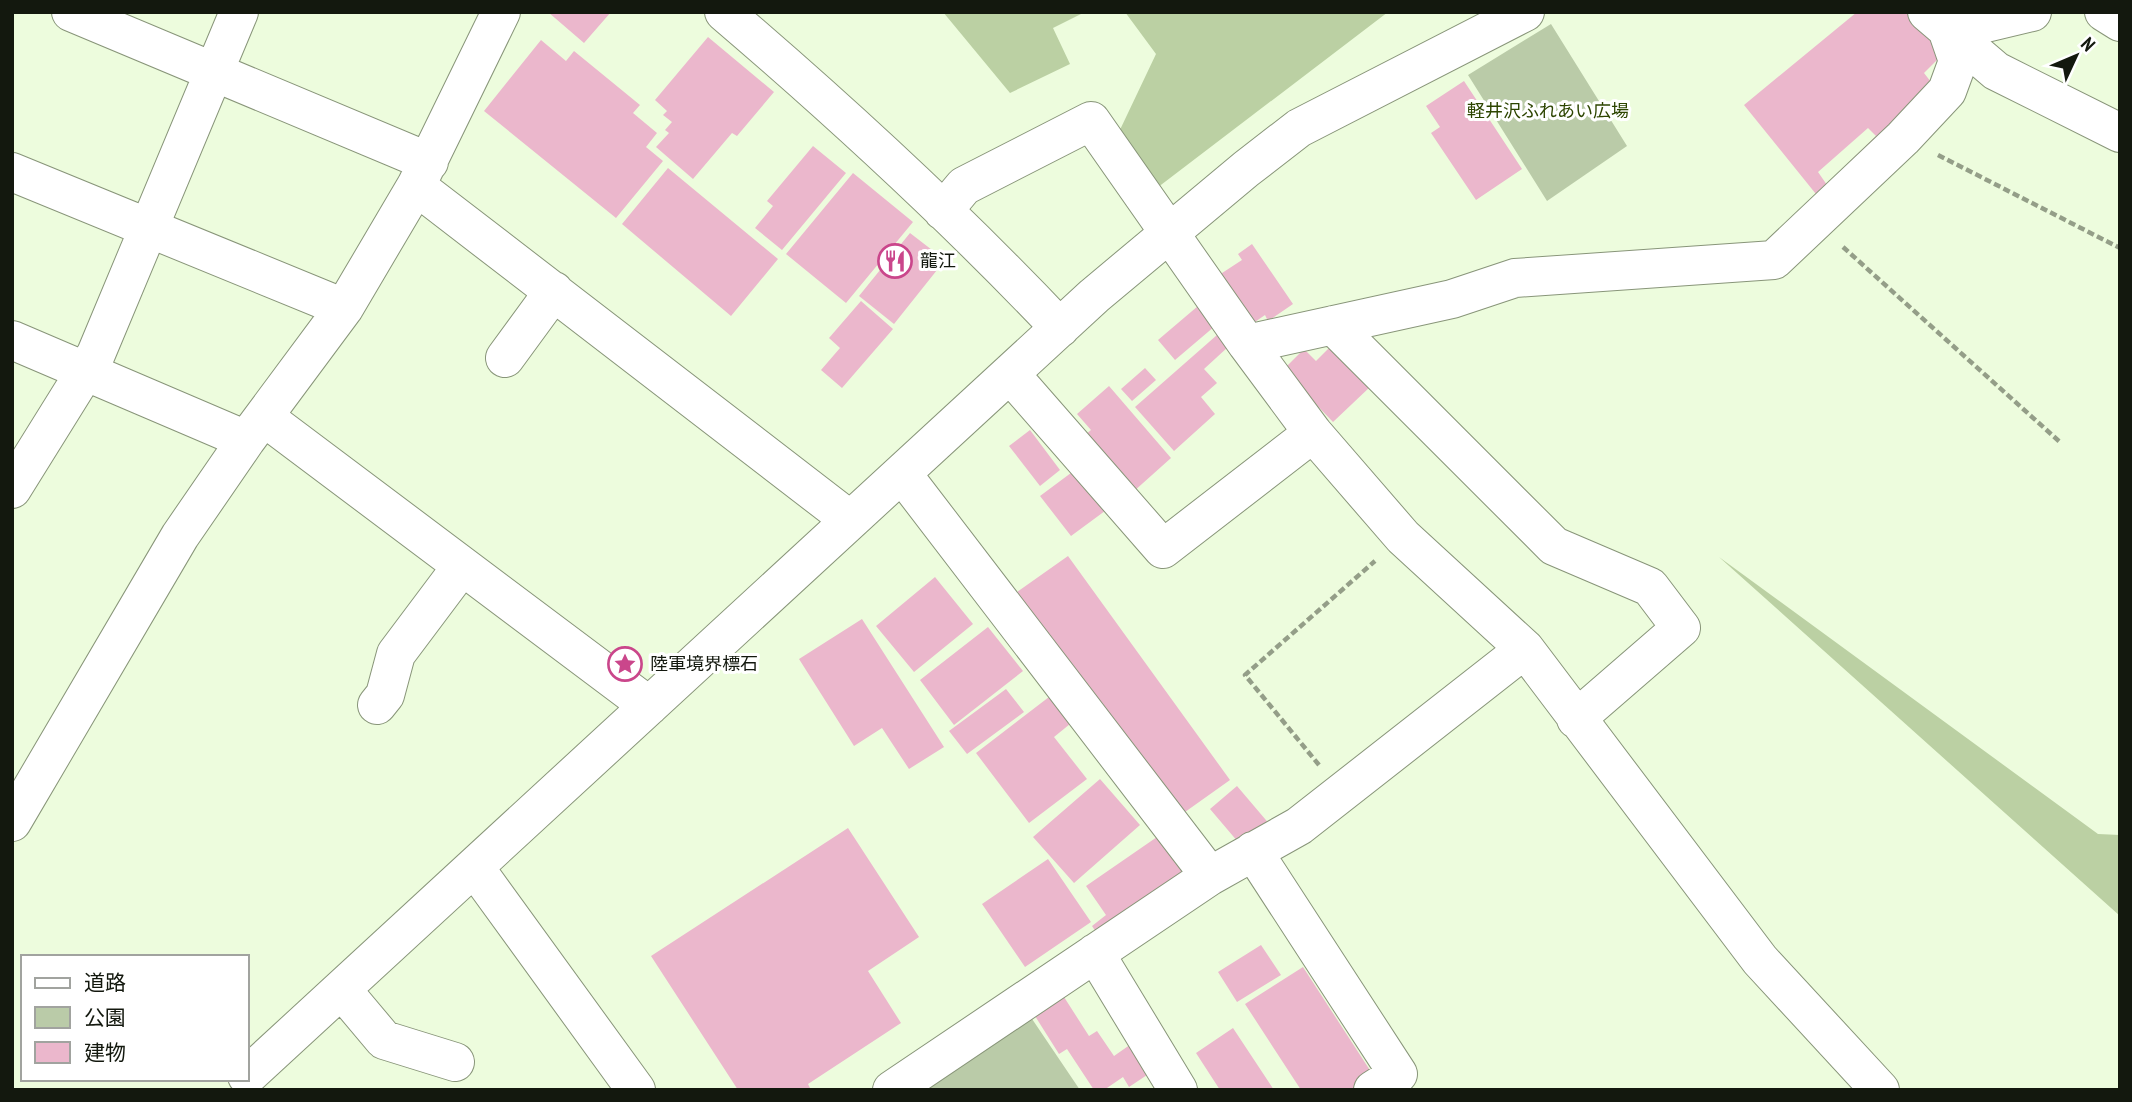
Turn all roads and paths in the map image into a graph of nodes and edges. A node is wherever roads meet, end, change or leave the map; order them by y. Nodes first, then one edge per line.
1 (71, 12) edge
2 (239, 12) edge
3 (724, 12) edge
4 (1525, 12) edge
5 (2032, 12) edge
6 (2104, 12) edge
7 (496, 14) edge
8 (1938, 22) edge
9 (2120, 23) edge
10 (214, 72) junction
11 (2120, 133) edge
12 (1903, 138) junction
13 (12, 172) edge
14 (422, 174) junction
15 (943, 211) junction
16 (1816, 223) junction
17 (149, 229) junction
18 (1170, 233) junction
19 (2120, 248) edge
20 (554, 291) junction
21 (344, 308) junction
22 (1333, 325) junction
23 (1060, 328) junction
24 (12, 340) edge
25 (1247, 344) junction
26 (505, 358) dead end
27 (86, 371) junction
28 (1010, 374) junction
29 (255, 428) junction
30 (1313, 432) junction
31 (2061, 443) dead end
32 (903, 475) junction
33 (12, 489) edge
34 (850, 520) junction
35 (1403, 537) junction
36 (462, 566) junction
37 (1525, 649) junction
38 (377, 705) dead end
39 (649, 706) junction
40 (1576, 719) junction
41 (1342, 792) junction
42 (13, 816) edge
43 (1253, 851) junction
44 (475, 868) junction
45 (1210, 876) junction
46 (1096, 953) junction
47 (342, 990) junction
48 (455, 1062) dead end
49 (248, 1075) edge
50 (636, 1090) edge
51 (892, 1090) edge
52 (1178, 1090) edge
53 (1373, 1090) edge
54 (1880, 1090) edge

1 - 10 street
2 - 10 street
3 - 15 street
4 - 18 street
5 - 8 street
6 - 9 street
7 - 14 street
8 - 11 street
8 - 12 street
10 - 14 street
10 - 17 street
12 - 16 street
12 - 19 path
13 - 17 street
14 - 20 street
14 - 21 street
15 - 18 street
15 - 23 street
16 - 22 street
16 - 31 path
17 - 21 street
17 - 27 street
18 - 23 street
18 - 25 street
20 - 26 street
20 - 34 street
21 - 29 street
22 - 25 street
22 - 40 street
23 - 28 street
24 - 27 street
25 - 30 street
27 - 29 street
27 - 33 street
28 - 30 street
28 - 32 street
29 - 36 street
29 - 42 street
30 - 35 street
32 - 34 street
32 - 45 street
34 - 39 street
35 - 37 street
35 - 41 path
36 - 38 street
36 - 39 street
37 - 40 street
37 - 41 street
39 - 44 street
40 - 54 street
41 - 43 street
43 - 45 street
43 - 53 street
44 - 47 street
44 - 50 street
45 - 46 street
46 - 51 street
46 - 52 street
47 - 48 street
47 - 49 street

